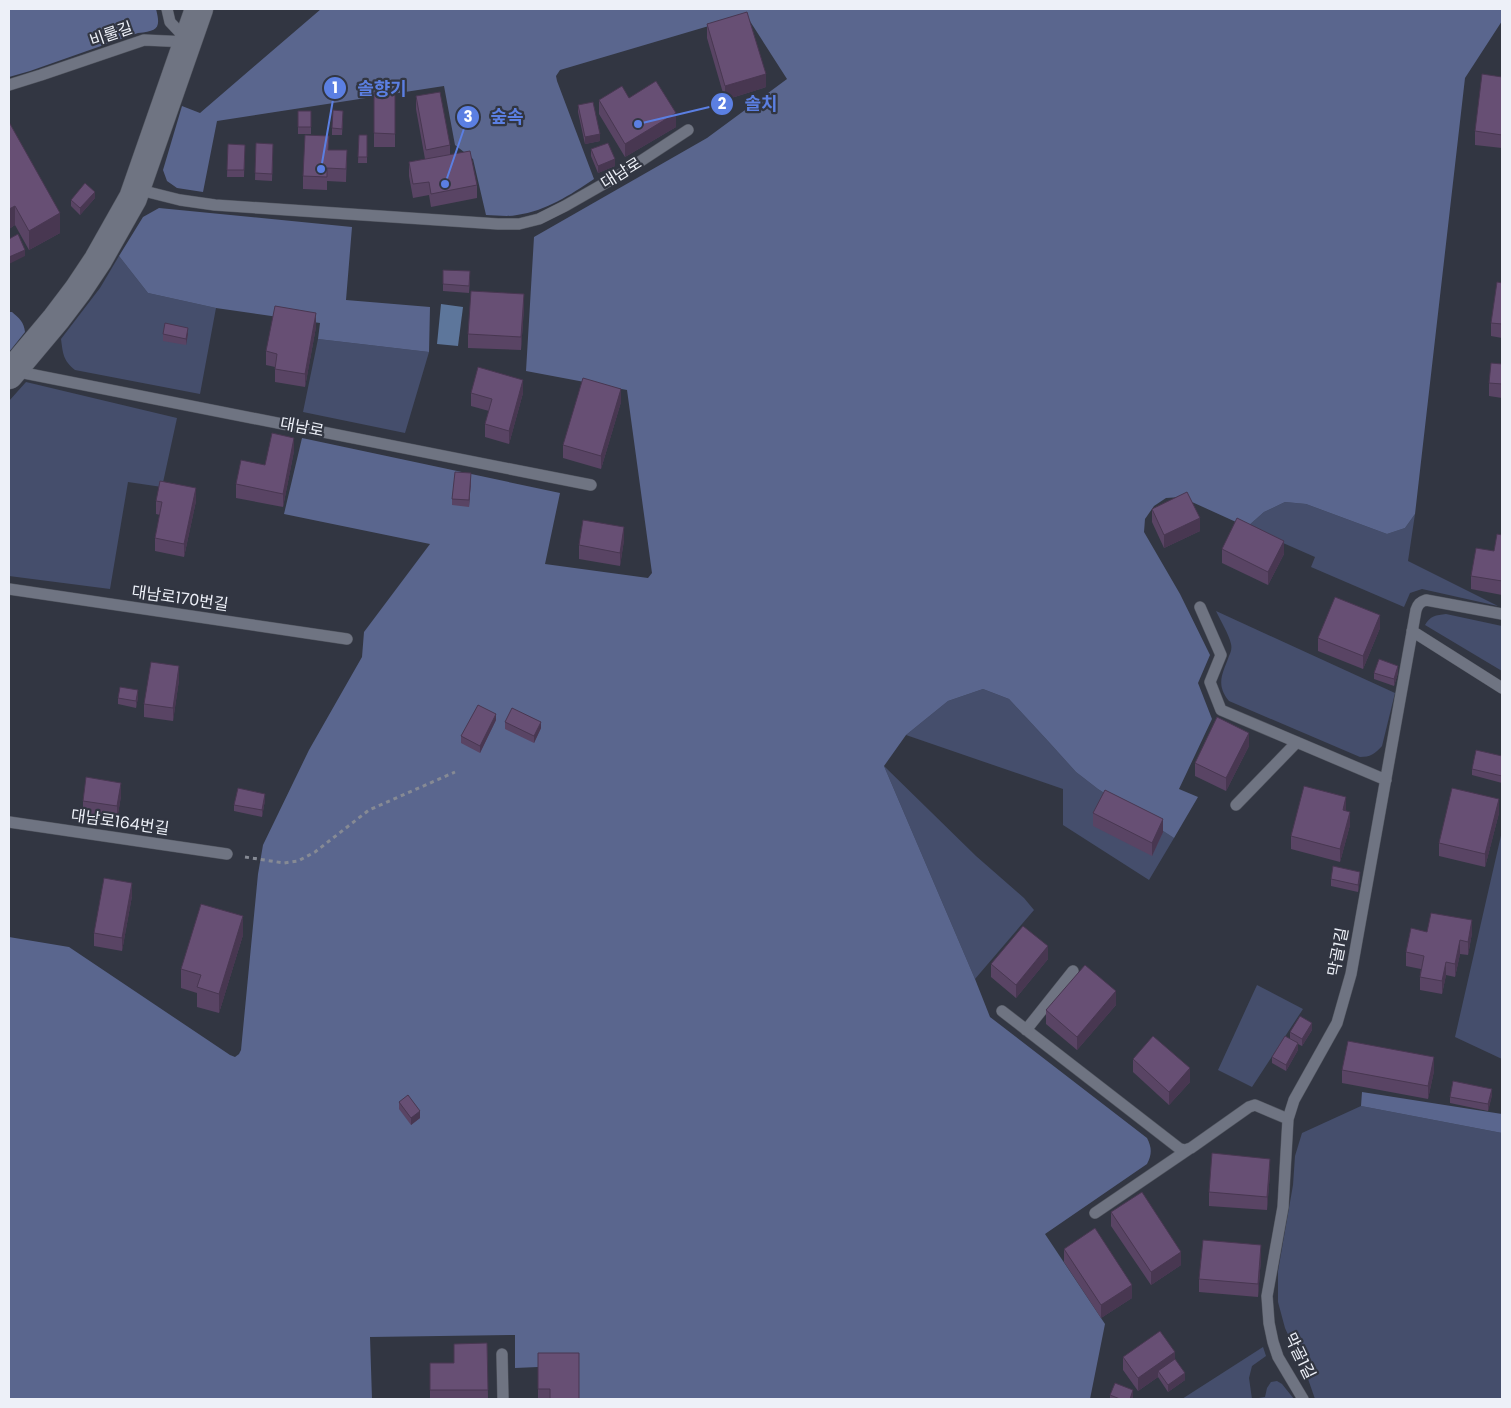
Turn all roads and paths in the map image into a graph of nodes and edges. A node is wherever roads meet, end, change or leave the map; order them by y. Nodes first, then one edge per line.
1 (167, 9) edge
2 (199, 9) edge
3 (188, 42) junction
4 (9, 85) edge
5 (688, 130) dead end
6 (136, 189) junction
7 (11, 373) edge
8 (590, 484) dead end
9 (9, 589) edge
10 (1200, 608) dead end
11 (1502, 614) edge
12 (1412, 631) junction
13 (346, 639) dead end
14 (1502, 688) edge
15 (1297, 742) junction
16 (455, 772) dead end
17 (1386, 780) junction
18 (1236, 805) dead end
19 (9, 822) edge
20 (227, 854) joint
21 (1073, 972) dead end
22 (1002, 1011) dead end
23 (1026, 1030) junction
24 (1288, 1119) junction
25 (1191, 1148) junction
26 (1095, 1213) dead end
27 (502, 1354) dead end
28 (503, 1399) edge
29 (1304, 1399) edge

1 - 3 lane
2 - 3 street, 대남로
3 - 4 lane, 비룰길
3 - 6 street, 대남로
5 - 6 lane, 대남로
6 - 7 street, 대남로
7 - 8 lane, 대남로
9 - 13 lane, 대남로170번길
10 - 15 lane
11 - 12 lane, 막골1길
12 - 14 lane
12 - 17 lane, 막골1길
15 - 17 lane
15 - 18 lane
16 - 20 path
17 - 24 lane, 막골1길
19 - 20 lane, 대남로164번길
21 - 23 lane
22 - 23 lane
23 - 25 lane
24 - 25 lane
24 - 29 lane, 막골1길
25 - 26 lane
27 - 28 lane

